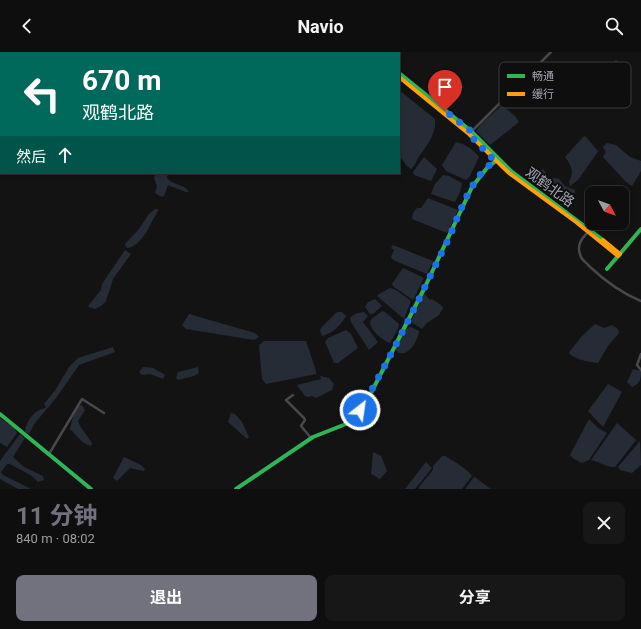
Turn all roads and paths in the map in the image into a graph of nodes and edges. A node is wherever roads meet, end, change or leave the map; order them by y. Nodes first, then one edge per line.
1 (551, 52) edge
2 (541, 62) edge
3 (400, 75) edge
4 (400, 78) edge
5 (499, 104) edge
6 (470, 133) junction
7 (496, 160) junction
8 (641, 229) edge
9 (589, 231) junction
10 (607, 269) dead end
11 (641, 301) edge
12 (641, 354) edge
13 (641, 370) edge
14 (293, 395) dead end
15 (104, 413) dead end
16 (0, 414) edge
17 (311, 438) junction
18 (49, 454) junction
19 (91, 489) edge
20 (236, 489) edge

1 - 2 street
3 - 6 street, 观鹤北路
4 - 6 street, 观鹤北路
5 - 6 street
6 - 7 street, 观鹤北路
7 - 9 street, 观鹤北路
7 - 17 street
8 - 10 street
9 - 9 street, 观鹤北路
9 - 11 street
12 - 13 street
14 - 17 street
15 - 18 street
16 - 18 street
17 - 20 street
18 - 19 street

